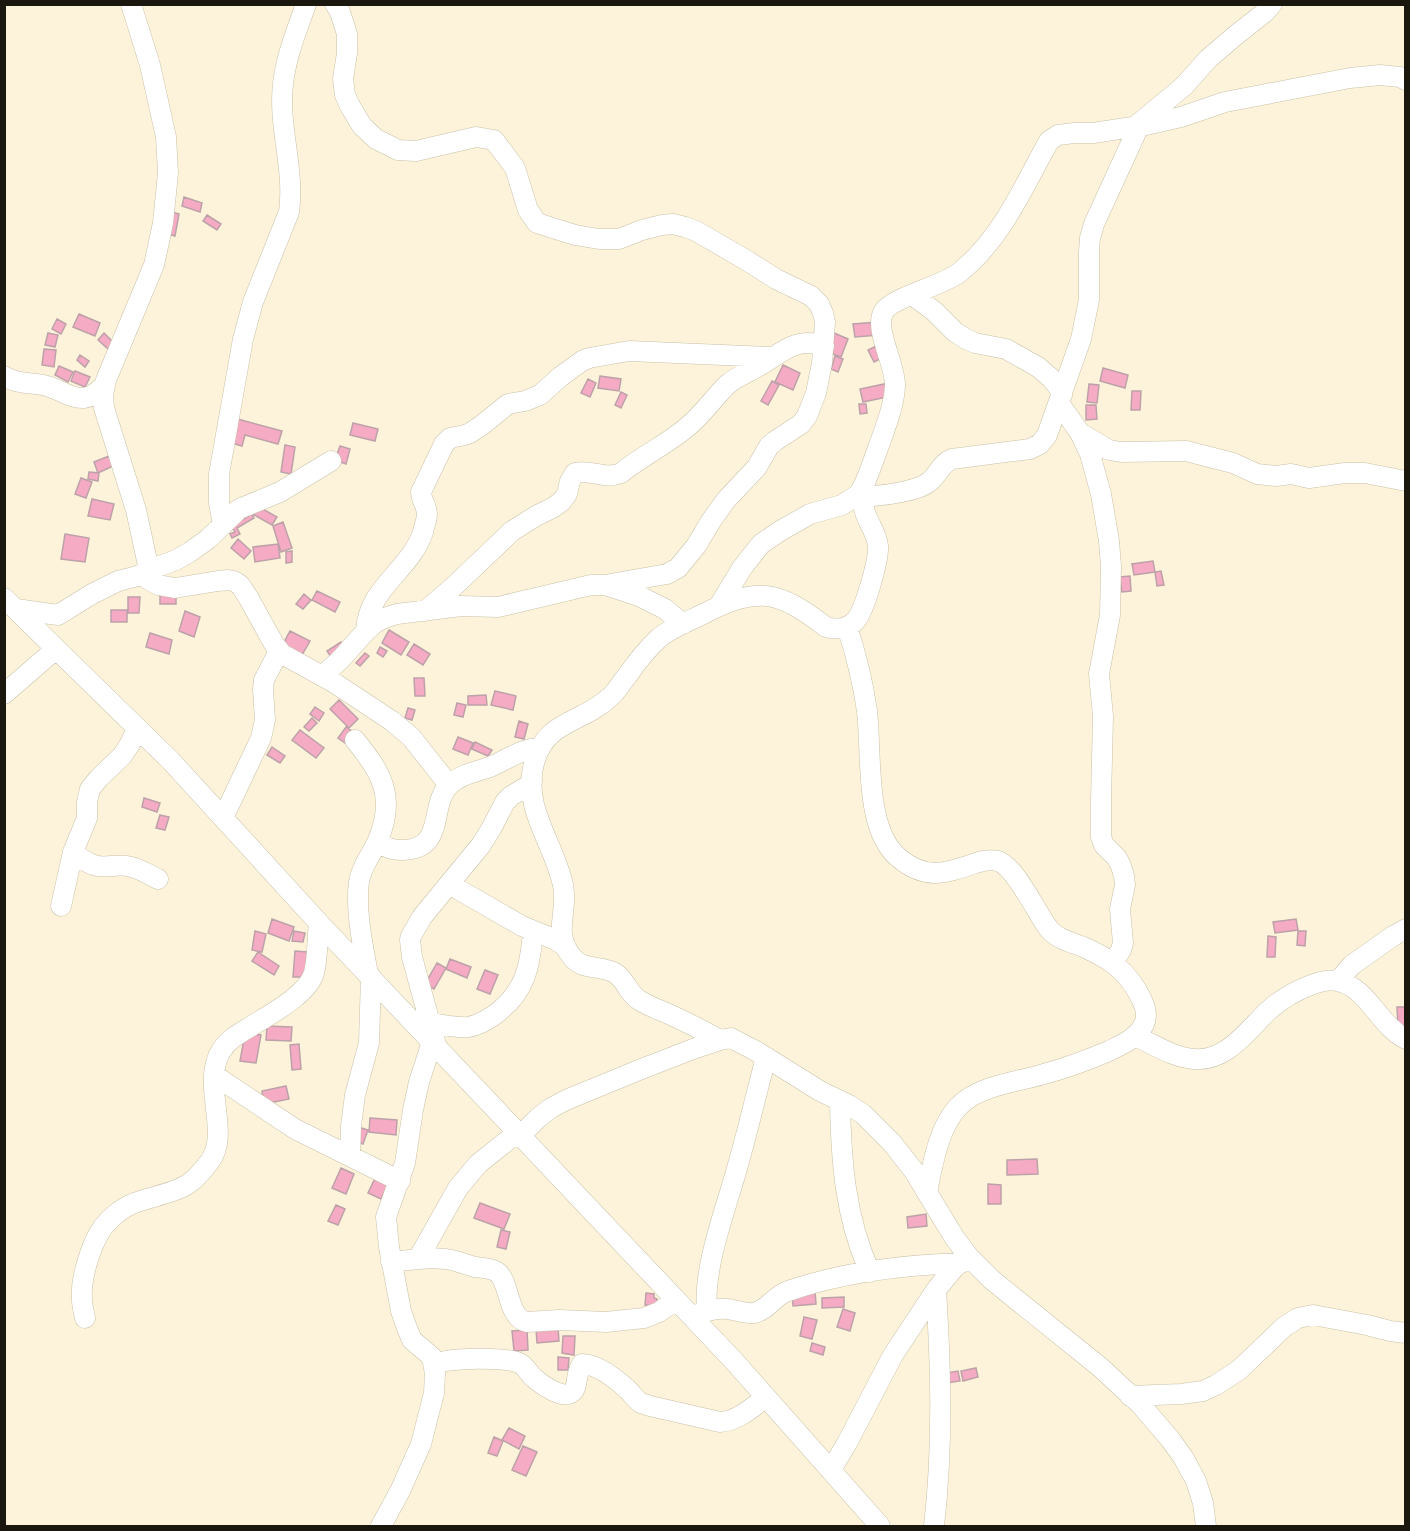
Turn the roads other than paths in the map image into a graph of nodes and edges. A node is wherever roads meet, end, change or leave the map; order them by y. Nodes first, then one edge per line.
1 (131, 4) edge
2 (306, 4) edge
3 (335, 4) edge
4 (1272, 4) edge
5 (1406, 80) edge
6 (1137, 127) junction
7 (912, 295) junction
8 (824, 346) junction
9 (772, 357) junction
10 (4, 376) edge
11 (104, 386) junction
12 (1060, 399) junction
13 (1080, 433) junction
14 (332, 461) dead end
15 (1406, 481) edge
16 (859, 494) junction
17 (223, 525) junction
18 (143, 573) junction
19 (605, 585) junction
20 (10, 604) edge
21 (719, 606) junction
22 (425, 611) junction
23 (683, 624) junction
24 (847, 627) junction
25 (366, 631) junction
26 (56, 649) junction
27 (279, 651) junction
28 (322, 676) junction
29 (4, 694) edge
30 (137, 728) junction
31 (355, 740) dead end
32 (540, 748) junction
33 (532, 781) junction
34 (448, 785) junction
35 (223, 818) junction
36 (378, 841) junction
37 (73, 852) junction
38 (158, 879) dead end
39 (449, 884) junction
40 (61, 906) dead end
41 (319, 923) junction
42 (1406, 929) edge
43 (533, 932) junction
44 (566, 947) junction
45 (1113, 962) junction
46 (369, 975) junction
47 (1338, 981) junction
48 (1135, 1036) junction
49 (433, 1037) junction
50 (1406, 1039) edge
51 (720, 1040) junction
52 (766, 1057) junction
53 (214, 1076) junction
54 (840, 1101) junction
55 (519, 1134) junction
56 (350, 1156) junction
57 (400, 1180) junction
58 (927, 1193) junction
59 (418, 1259) junction
60 (965, 1260) junction
61 (391, 1262) junction
62 (870, 1272) junction
63 (936, 1290) junction
64 (676, 1300) junction
65 (699, 1314) junction
66 (85, 1318) dead end
67 (1406, 1333) edge
68 (434, 1364) junction
69 (1130, 1396) junction
70 (766, 1397) junction
71 (831, 1470) junction
72 (381, 1527) edge
73 (880, 1527) edge
74 (934, 1527) edge
75 (1206, 1527) edge

1 - 11 street
2 - 17 street
3 - 8 street
4 - 6 street
5 - 6 street
6 - 7 street
6 - 12 street
7 - 12 street
7 - 16 street
8 - 9 street
8 - 19 street
9 - 22 street
9 - 25 street
10 - 11 street
11 - 18 street
12 - 13 street
12 - 16 street
13 - 15 street
13 - 45 street
14 - 17 street
16 - 21 street
16 - 24 street
17 - 18 street
18 - 20 street
18 - 27 street
19 - 22 street
19 - 23 street
20 - 26 street
21 - 23 street
21 - 24 street
22 - 25 street
23 - 32 street
24 - 45 street
25 - 28 street
26 - 29 street
26 - 30 street
27 - 28 street
27 - 35 street
28 - 34 street
30 - 35 street
30 - 37 street
31 - 36 street
32 - 33 street
32 - 34 street
33 - 39 street
33 - 44 street
34 - 36 street
35 - 41 street
36 - 46 street
37 - 38 street
37 - 40 street
39 - 43 street
39 - 49 street
41 - 46 street
41 - 53 street
42 - 47 street
43 - 44 street
43 - 49 street
44 - 51 street
45 - 48 street
46 - 49 street
46 - 56 street
47 - 48 street
47 - 50 street
48 - 58 street
49 - 55 street
49 - 57 street
51 - 52 street
51 - 55 street
52 - 54 street
52 - 65 street
53 - 56 street
53 - 66 street
54 - 58 street
54 - 62 street
55 - 59 street
55 - 64 street
56 - 57 street
57 - 61 street
58 - 60 street
59 - 61 street
59 - 64 street
60 - 62 street
60 - 63 street
60 - 69 street
61 - 68 street
62 - 65 street
63 - 71 street
63 - 74 street
64 - 65 street
65 - 70 street
67 - 69 street
68 - 70 street
68 - 72 street
69 - 75 street
70 - 71 street
71 - 73 street

